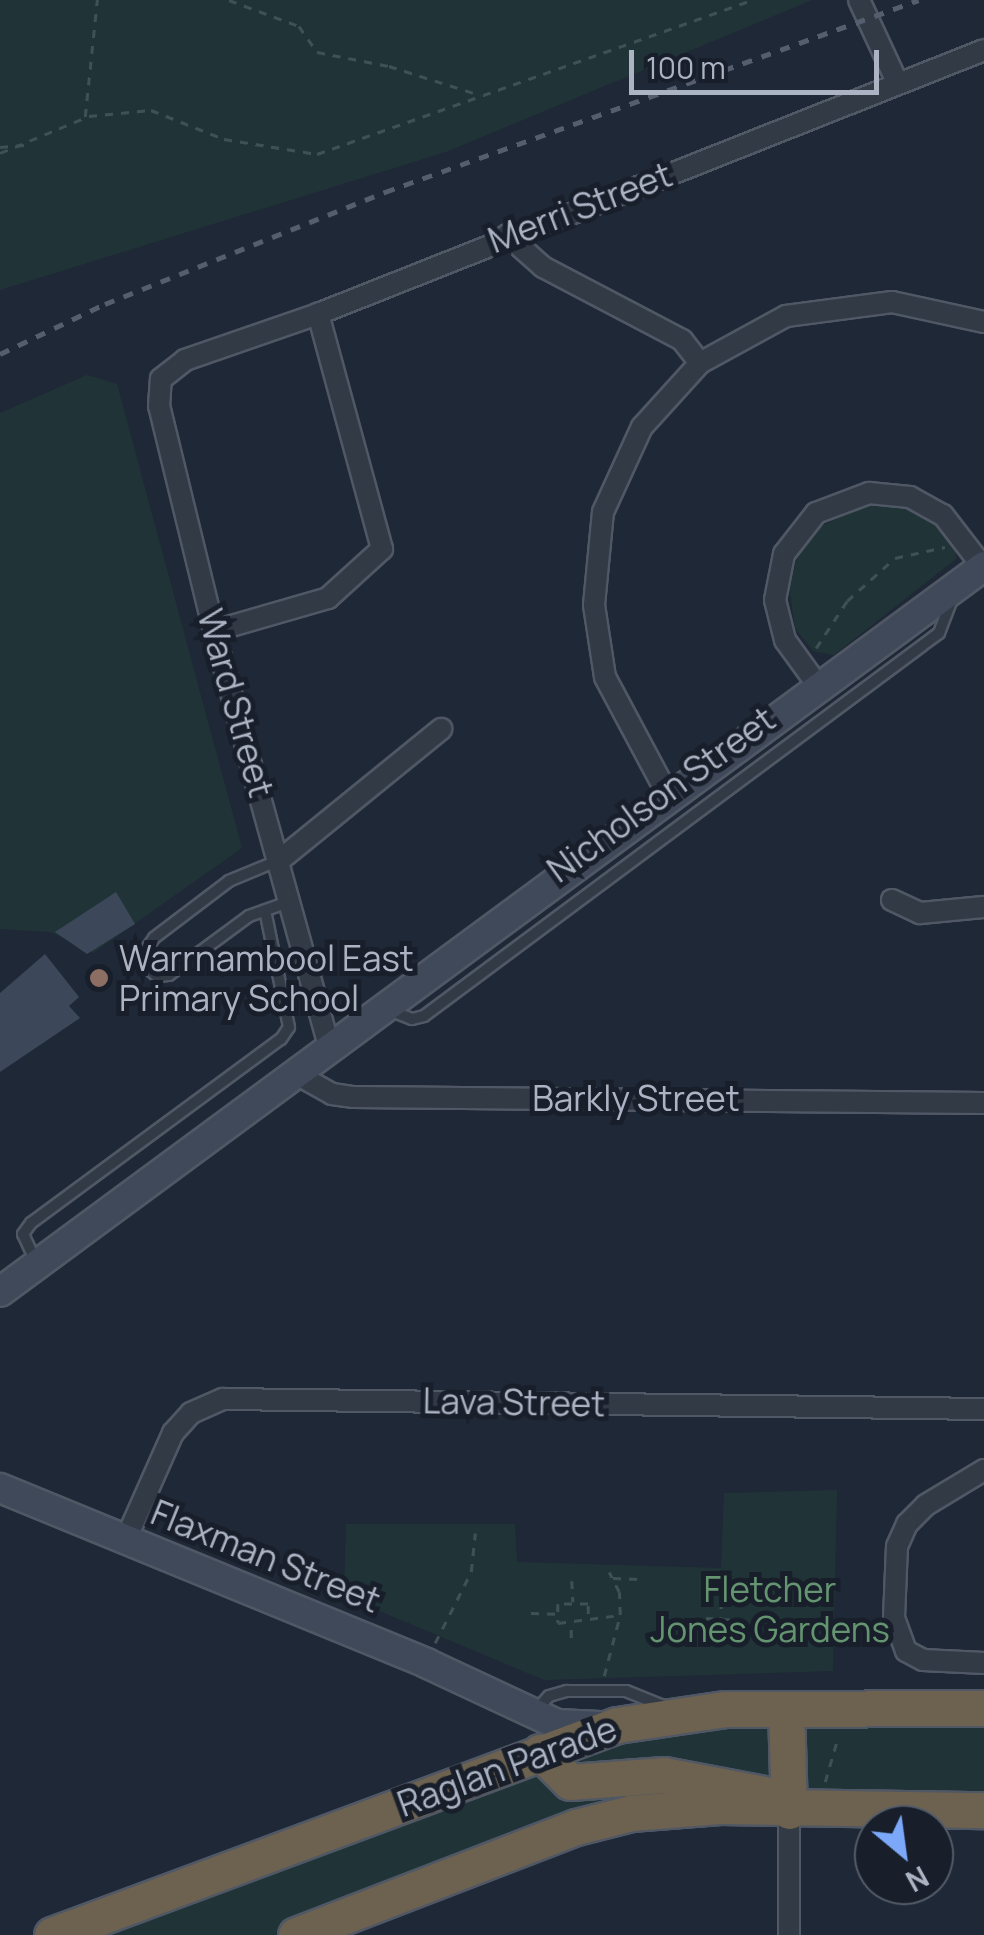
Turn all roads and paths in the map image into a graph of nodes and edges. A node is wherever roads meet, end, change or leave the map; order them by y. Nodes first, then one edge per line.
1 (98, 0) edge
2 (229, 0) edge
3 (753, 0) edge
4 (859, 0) edge
5 (984, 50) edge
6 (897, 82) junction
7 (482, 96) junction
8 (84, 118) junction
9 (30, 144) junction
10 (0, 147) edge
11 (0, 153) edge
12 (507, 235) junction
13 (318, 314) junction
14 (984, 322) edge
15 (700, 364) junction
16 (176, 365) joint
17 (954, 544) dead end
18 (984, 566) edge
19 (954, 588) junction
20 (214, 631) junction
21 (798, 660) junction
22 (820, 687) junction
23 (442, 729) dead end
24 (669, 797) junction
25 (280, 860) junction
26 (892, 900) dead end
27 (289, 902) junction
28 (984, 907) edge
29 (265, 910) junction
30 (382, 1006) junction
31 (329, 1046) junction
32 (294, 1072) junction
33 (984, 1102) edge
34 (37, 1265) junction
35 (0, 1292) edge
36 (984, 1409) edge
37 (984, 1470) edge
38 (0, 1488) edge
39 (475, 1532) dead end
40 (126, 1539) junction
41 (609, 1572) dead end
42 (612, 1578) junction
43 (640, 1579) dead end
44 (572, 1582) dead end
45 (721, 1600) dead end
46 (573, 1604) junction
47 (531, 1613) dead end
48 (558, 1614) junction
49 (588, 1614) junction
50 (620, 1615) junction
51 (706, 1618) dead end
52 (720, 1619) junction
53 (736, 1620) dead end
54 (572, 1623) junction
55 (570, 1638) dead end
56 (720, 1640) dead end
57 (426, 1662) junction
58 (984, 1663) edge
59 (603, 1690) junction
60 (786, 1708) junction
61 (984, 1708) edge
62 (692, 1712) junction
63 (533, 1729) junction
64 (838, 1735) dead end
65 (825, 1793) dead end
66 (984, 1810) edge
67 (790, 1811) junction
68 (52, 1935) edge
69 (296, 1935) edge
70 (789, 1935) edge

1 - 8 path
2 - 7 path
3 - 7 path
4 - 6 street
5 - 6 street, Merri Street
6 - 12 street, Merri Street
7 - 8 path
8 - 9 path
9 - 10 path
9 - 11 path
12 - 13 street, Merri Street
12 - 15 street
13 - 16 street, Merri Street
13 - 20 street
14 - 15 street
15 - 24 street
16 - 20 street, Ward Street
17 - 21 path
18 - 19 street, Nicholson Street
18 - 21 street
19 - 22 street, Nicholson Street
19 - 30 lane, Nicholson Street
20 - 25 street, Ward Street
21 - 22 street
22 - 24 street, Nicholson Street
23 - 25 street
24 - 30 street, Nicholson Street
25 - 27 street, Ward Street
25 - 29 lane
26 - 28 street
27 - 29 lane
27 - 31 street, Ward Street
29 - 34 lane
30 - 31 street, Nicholson Street
31 - 32 street, Nicholson Street
32 - 33 street, Barkly Street
32 - 34 street, Nicholson Street
34 - 35 street, Nicholson Street
36 - 40 street, Lava Street
37 - 58 street
38 - 40 street, Flaxman Street
39 - 57 path
40 - 57 street, Flaxman Street
41 - 42 path
42 - 43 path
42 - 50 path
44 - 46 path
45 - 52 path
46 - 48 path
46 - 49 path
47 - 48 path
48 - 54 path
49 - 50 path
49 - 54 path
50 - 59 path
51 - 52 path
52 - 53 path
52 - 56 path
54 - 55 path
57 - 63 street, Flaxman Street
59 - 62 lane
59 - 63 lane
60 - 61 highway, Raglan Parade
60 - 62 highway, Raglan Parade
60 - 67 highway
62 - 63 highway, Raglan Parade
63 - 67 highway
63 - 68 highway, Raglan Parade
64 - 65 path
66 - 67 highway
67 - 69 highway
67 - 70 street

